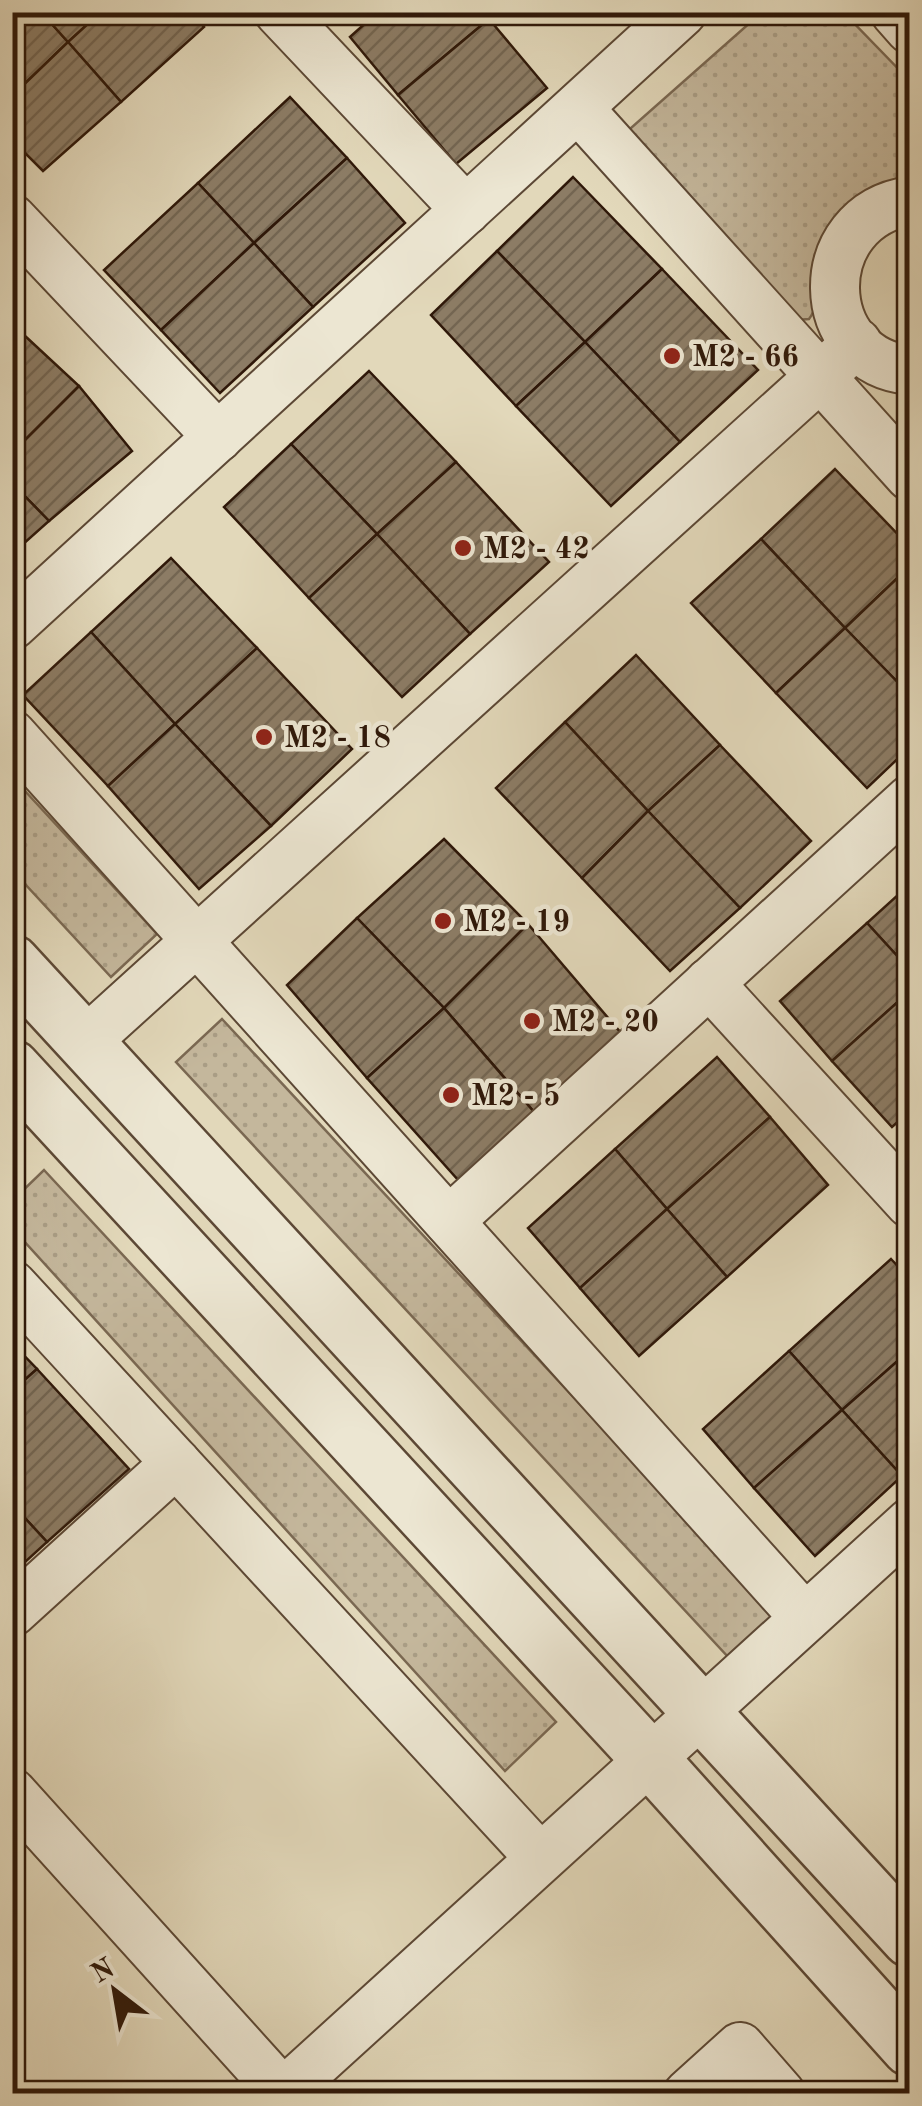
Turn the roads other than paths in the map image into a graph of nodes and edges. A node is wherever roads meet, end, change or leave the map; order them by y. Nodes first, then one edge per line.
1 (682, 12) edge
2 (895, 12) edge
3 (292, 17) edge
4 (910, 29) edge
5 (578, 108) junction
6 (910, 201) edge
7 (466, 210) junction
8 (12, 220) edge
9 (857, 343) junction
10 (910, 370) edge
11 (819, 378) junction
12 (218, 437) junction
13 (910, 476) edge
14 (12, 625) edge
15 (12, 735) edge
16 (910, 800) edge
17 (197, 940) junction
18 (12, 963) edge
19 (709, 983) junction
20 (85, 1042) junction
21 (20, 1092) edge
22 (910, 1204) edge
23 (449, 1221) junction
24 (12, 1286) edge
25 (176, 1463) junction
26 (910, 1523) edge
27 (12, 1612) edge
28 (805, 1618) junction
29 (702, 1712) junction
30 (650, 1759) junction
31 (12, 1793) edge
32 (540, 1858) junction
33 (910, 1938) edge
34 (910, 2048) edge
35 (282, 2093) edge
36 (688, 2094) edge
37 (781, 2094) edge

1 - 5 street
2 - 4 street
3 - 7 street
5 - 7 street
5 - 11 street
6 - 9 street
7 - 12 street
8 - 12 street
9 - 10 street
9 - 11 street
11 - 13 street
11 - 17 street
12 - 14 street
15 - 17 street
16 - 19 street
17 - 20 street
17 - 23 street
18 - 20 street
19 - 22 street
19 - 23 street
20 - 29 street
21 - 30 street
23 - 28 street
24 - 25 street
25 - 27 street
25 - 32 street
26 - 28 street
28 - 29 street
29 - 30 street
29 - 33 street
30 - 32 street
30 - 34 street
31 - 35 street
32 - 35 street
36 - 37 street

